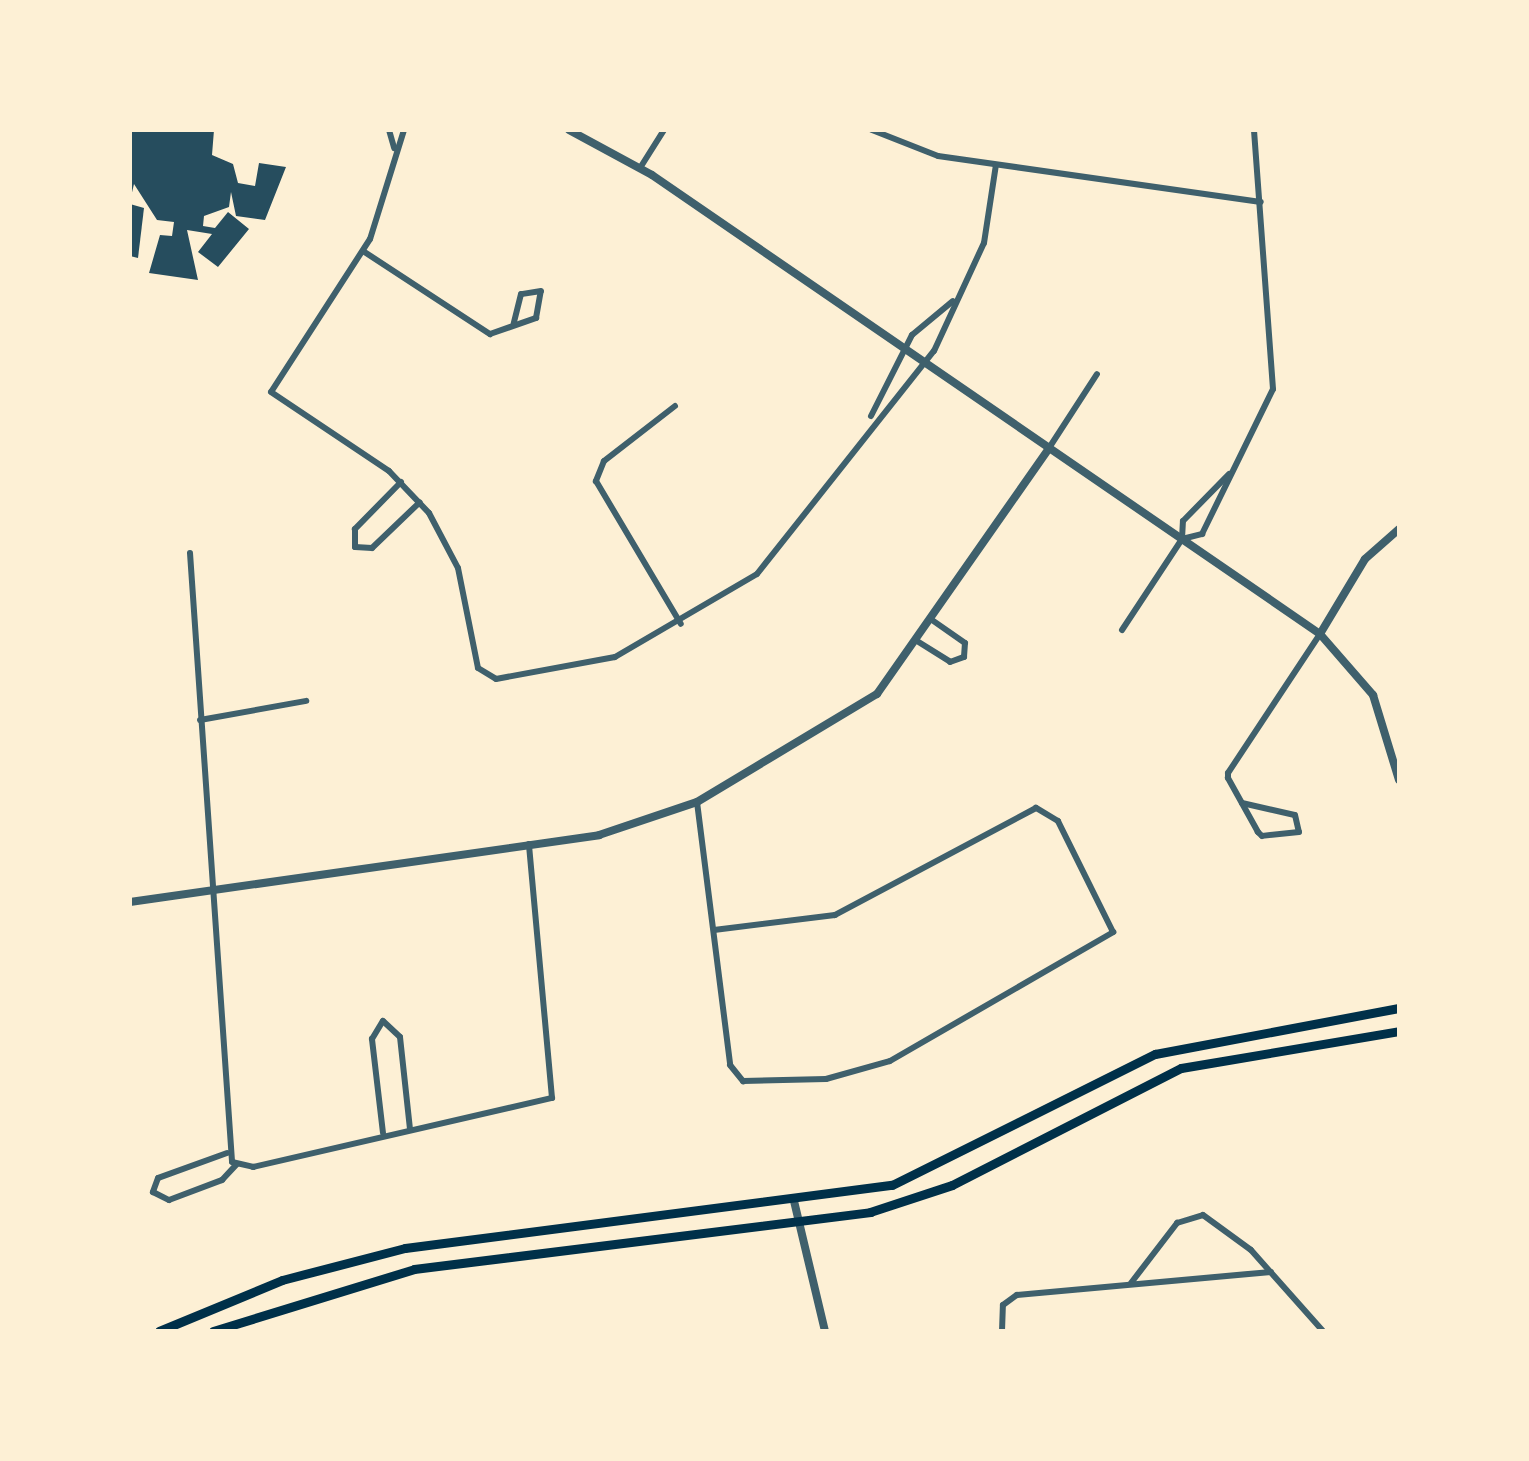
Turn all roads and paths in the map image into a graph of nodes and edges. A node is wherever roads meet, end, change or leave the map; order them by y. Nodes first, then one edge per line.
1 (389, 130) edge
2 (404, 130) edge
3 (568, 130) edge
4 (664, 130) edge
5 (872, 130) edge
6 (1254, 130) edge
7 (394, 149) junction
8 (996, 164) junction
9 (640, 168) junction
10 (1261, 202) junction
11 (363, 250) junction
12 (953, 301) junction
13 (514, 323) junction
14 (904, 348) junction
15 (926, 363) junction
16 (1098, 374) dead end
17 (676, 406) dead end
18 (869, 422) junction
19 (1049, 448) junction
20 (1232, 471) junction
21 (401, 482) junction
22 (420, 502) junction
23 (1399, 529) edge
24 (1182, 540) junction
25 (190, 553) dead end
26 (932, 620) junction
27 (681, 624) junction
28 (1122, 630) dead end
29 (1320, 634) junction
30 (917, 642) junction
31 (306, 702) dead end
32 (200, 720) junction
33 (1399, 780) edge
34 (697, 802) junction
35 (1242, 803) junction
36 (529, 844) junction
37 (208, 891) junction
38 (130, 902) edge
39 (714, 930) junction
40 (1399, 1008) edge
41 (1399, 1032) edge
42 (410, 1128) junction
43 (383, 1133) junction
44 (227, 1153) junction
45 (236, 1164) junction
46 (794, 1200) junction
47 (796, 1223) junction
48 (1271, 1272) junction
49 (1131, 1284) junction
50 (160, 1331) edge
51 (214, 1331) edge
52 (825, 1331) edge
53 (1002, 1331) edge
54 (1323, 1331) edge

1 - 7 street
2 - 7 street
3 - 9 street
4 - 9 street
5 - 8 street
6 - 10 street
7 - 11 street
8 - 10 street
8 - 12 street
9 - 14 street
10 - 20 street
11 - 13 street
11 - 21 street
12 - 14 street
12 - 15 street
13 - 13 street
14 - 15 street
14 - 18 street
15 - 18 street
15 - 19 street
16 - 19 street
17 - 27 street
18 - 27 street
19 - 24 street
19 - 26 street
20 - 24 street
20 - 24 street
21 - 22 street
21 - 22 street
22 - 27 street
23 - 29 street
24 - 28 street
24 - 29 street
25 - 32 street
26 - 30 street
26 - 30 street
29 - 33 street
29 - 35 street
30 - 34 street
31 - 32 street
32 - 37 street
34 - 36 street
34 - 39 street
35 - 35 street
36 - 37 street
36 - 42 street
37 - 38 street
37 - 44 street
39 - 39 street
40 - 46 main road
41 - 47 main road
42 - 43 street
42 - 43 street
43 - 45 street
44 - 45 street
44 - 45 street
46 - 47 street
46 - 50 main road
47 - 51 main road
47 - 52 street
48 - 49 street
48 - 49 street
48 - 54 street
49 - 53 street

